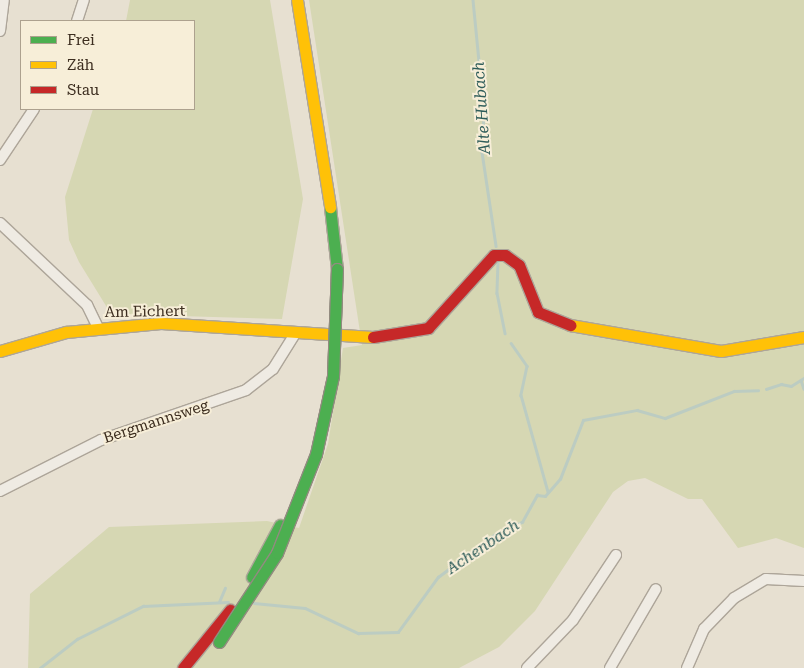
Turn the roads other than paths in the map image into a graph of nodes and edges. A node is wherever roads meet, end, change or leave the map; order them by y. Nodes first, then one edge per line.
1 (4, 0) edge
2 (84, 0) edge
3 (289, 0) edge
4 (297, 0) edge
5 (77, 20) edge
6 (0, 31) edge
7 (33, 110) edge
8 (0, 160) edge
9 (0, 223) edge
10 (332, 270) junction
11 (98, 328) junction
12 (294, 335) junction
13 (804, 337) edge
14 (0, 351) edge
15 (0, 491) edge
16 (616, 555) dead end
17 (804, 581) edge
18 (656, 589) dead end
19 (183, 668) edge
20 (196, 668) edge
21 (527, 668) edge
22 (610, 668) edge
23 (687, 668) edge

1 - 6 street
2 - 5 street
3 - 10 main road
4 - 10 main road
7 - 8 street
9 - 11 street
10 - 19 main road
10 - 20 main road, bridge
11 - 12 main road, Am Eichert
11 - 14 main road, Am Eichert
12 - 13 main road, Am Eichert
12 - 15 street, Bergmannsweg
16 - 21 street
17 - 23 street
18 - 22 street

